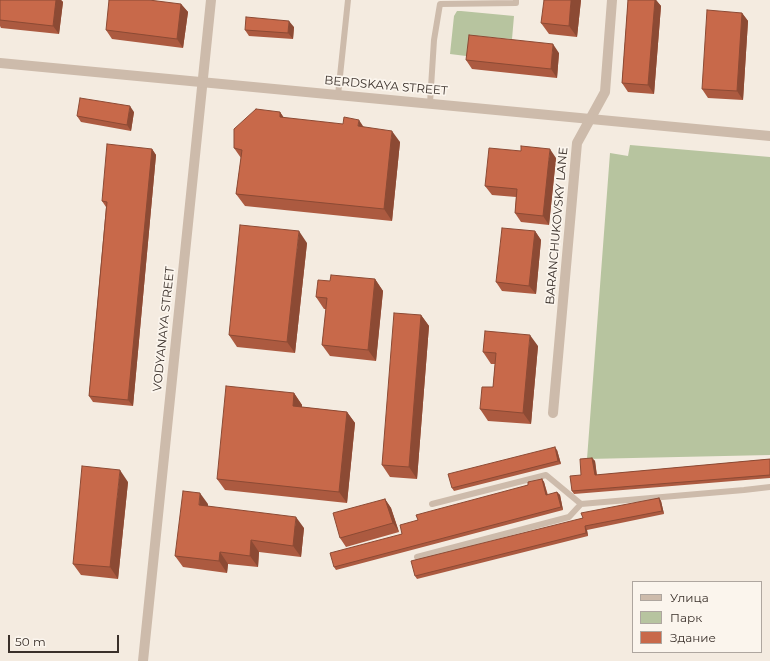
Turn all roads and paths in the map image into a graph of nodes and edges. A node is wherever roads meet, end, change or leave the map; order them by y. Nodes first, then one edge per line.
1 (211, 0) edge
2 (348, 0) edge
3 (516, 0) edge
4 (612, 0) edge
5 (0, 63) edge
6 (202, 82) junction
7 (338, 95) junction
8 (430, 104) junction
9 (591, 118) junction
10 (770, 136) edge
11 (553, 413) dead end
12 (770, 487) edge
13 (432, 504) dead end
14 (581, 504) junction
15 (417, 557) dead end
16 (142, 661) edge

1 - 6 street, VODYANAYA STREET
2 - 7 lane
3 - 8 lane
4 - 9 street, BARANCHUKOVSKY LANE
5 - 6 street, BERDSKAYA STREET
6 - 7 street, BERDSKAYA STREET
6 - 16 street, VODYANAYA STREET
7 - 8 street, BERDSKAYA STREET
8 - 9 street, BERDSKAYA STREET
9 - 10 street, BERDSKAYA STREET
9 - 11 street, BARANCHUKOVSKY LANE
12 - 14 lane
13 - 14 lane
14 - 15 lane

